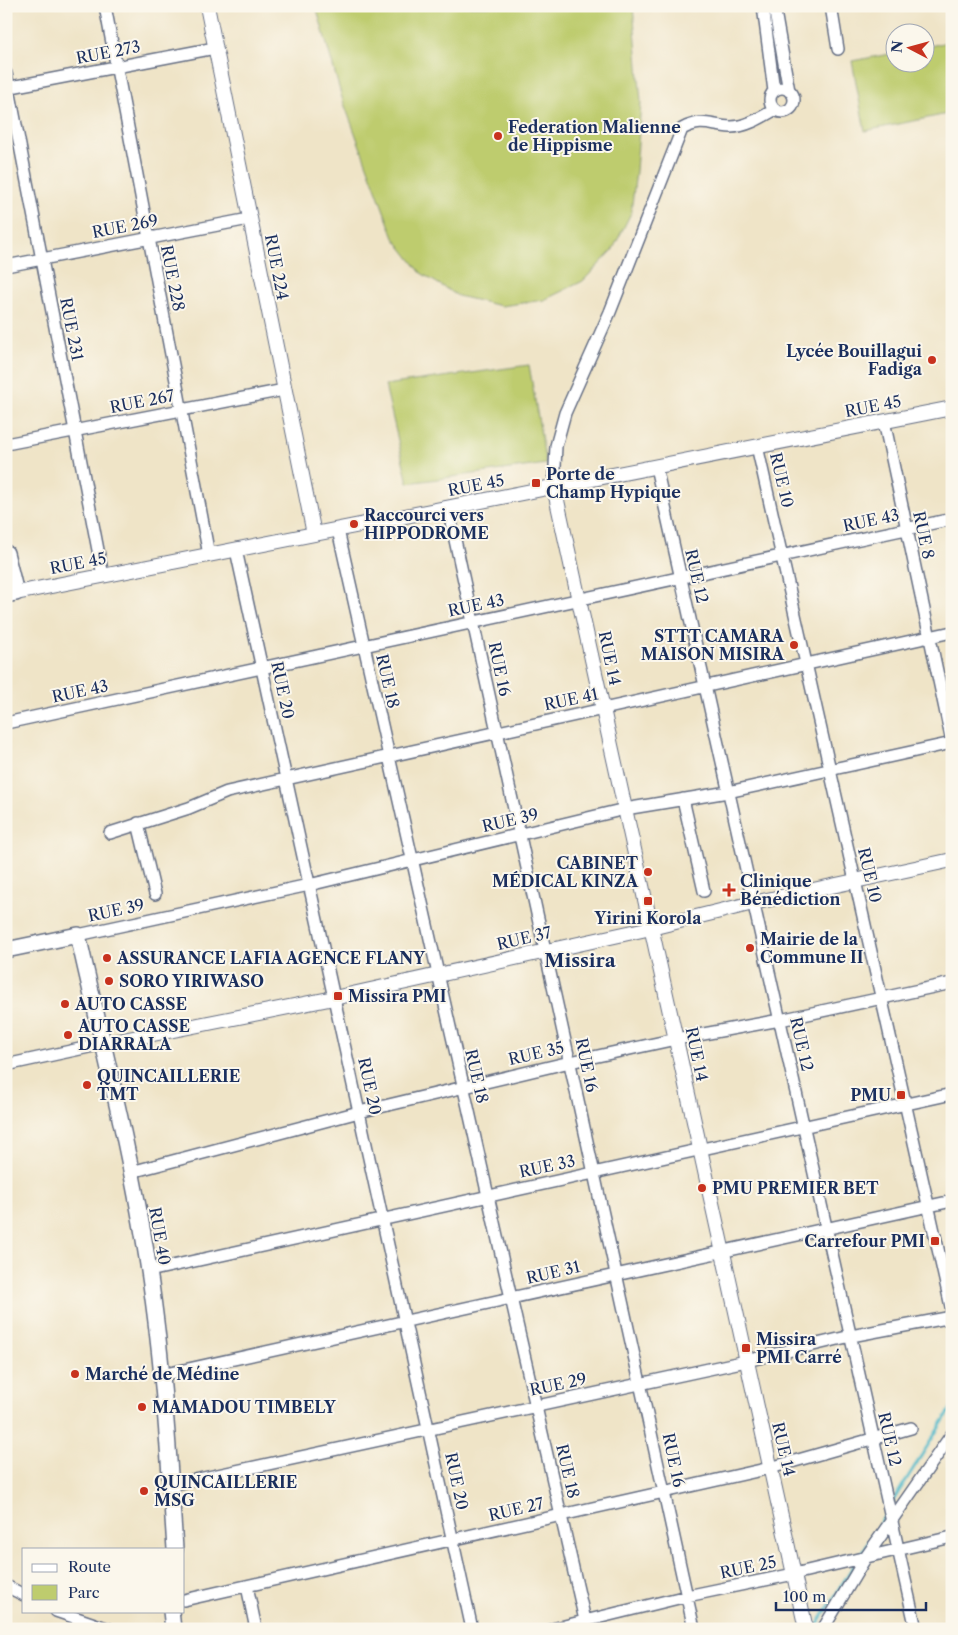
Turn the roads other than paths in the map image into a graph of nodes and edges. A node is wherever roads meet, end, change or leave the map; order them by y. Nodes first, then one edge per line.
1 (105, 6) edge
2 (207, 6) edge
3 (764, 6) edge
4 (774, 6) edge
5 (831, 6) edge
6 (215, 48) junction
7 (838, 49) dead end
8 (116, 67) junction
9 (6, 73) edge
10 (8, 88) edge
11 (774, 91) junction
12 (789, 91) junction
13 (774, 110) junction
14 (249, 219) junction
15 (149, 238) junction
16 (42, 259) junction
17 (6, 266) edge
18 (284, 390) junction
19 (952, 408) edge
20 (182, 410) junction
21 (884, 421) junction
22 (75, 430) junction
23 (6, 444) edge
24 (757, 446) junction
25 (656, 466) junction
26 (554, 487) junction
27 (448, 508) junction
28 (952, 519) edge
29 (906, 529) junction
30 (338, 530) junction
31 (314, 534) junction
32 (236, 550) junction
33 (6, 553) edge
34 (210, 555) junction
35 (782, 556) junction
36 (102, 576) junction
37 (680, 578) junction
38 (11, 594) edge
39 (579, 600) junction
40 (473, 622) junction
41 (952, 632) edge
42 (929, 637) junction
43 (364, 646) junction
44 (806, 664) junction
45 (262, 668) junction
46 (705, 687) junction
47 (603, 709) junction
48 (6, 723) edge
49 (497, 732) junction
50 (952, 743) edge
51 (388, 756) junction
52 (830, 770) junction
53 (286, 779) junction
54 (728, 792) junction
55 (683, 799) junction
56 (625, 809) junction
57 (138, 823) junction
58 (110, 833) dead end
59 (520, 834) junction
60 (412, 859) junction
61 (952, 860) edge
62 (855, 881) junction
63 (309, 885) junction
64 (704, 891) dead end
65 (155, 894) dead end
66 (753, 903) junction
67 (651, 928) junction
68 (73, 936) junction
69 (6, 950) edge
70 (545, 950) junction
71 (438, 975) junction
72 (952, 983) edge
73 (334, 998) junction
74 (882, 998) junction
75 (780, 1020) junction
76 (676, 1039) junction
77 (98, 1045) junction
78 (570, 1062) junction
79 (6, 1065) edge
80 (463, 1086) junction
81 (952, 1094) edge
82 (905, 1104) junction
83 (359, 1112) junction
84 (804, 1127) junction
85 (700, 1149) junction
86 (131, 1172) junction
87 (594, 1172) junction
88 (488, 1196) junction
89 (952, 1201) edge
90 (928, 1206) junction
91 (382, 1219) junction
92 (826, 1228) junction
93 (722, 1251) junction
94 (149, 1271) junction
95 (616, 1275) junction
96 (511, 1298) junction
97 (952, 1311) edge
98 (952, 1316) edge
99 (405, 1321) junction
100 (851, 1336) junction
101 (746, 1361) junction
102 (161, 1375) junction
103 (640, 1383) junction
104 (536, 1406) junction
105 (911, 1428) dead end
106 (428, 1429) junction
107 (952, 1434) edge
108 (874, 1439) junction
109 (770, 1468) junction
110 (171, 1485) junction
111 (664, 1492) junction
112 (561, 1515) junction
113 (892, 1519) junction
114 (952, 1537) edge
115 (453, 1540) junction
116 (166, 1548) edge
117 (174, 1548) edge
118 (898, 1550) junction
119 (866, 1557) junction
120 (794, 1574) junction
121 (6, 1586) edge
122 (247, 1586) junction
123 (22, 1594) edge
124 (687, 1596) junction
125 (185, 1600) edge
126 (59, 1612) edge
127 (171, 1612) edge
128 (181, 1612) edge
129 (587, 1625) edge
130 (109, 1629) edge
131 (173, 1629) edge
132 (182, 1629) edge
133 (256, 1629) edge
134 (472, 1629) edge
135 (552, 1629) edge
136 (694, 1629) edge
137 (806, 1629) edge
138 (823, 1629) edge
139 (916, 1629) edge

1 - 8 street, RUE 228
2 - 6 street, RUE 224
3 - 11 street
4 - 12 street
5 - 7 street
6 - 8 street, RUE 273
6 - 14 street, RUE 224
8 - 10 street, RUE 273
8 - 15 street, RUE 228
9 - 10 street, RUE 231
10 - 16 street, RUE 231
11 - 12 street
11 - 13 street
12 - 13 street
13 - 26 street
14 - 15 street, RUE 269
14 - 18 street, RUE 224
15 - 16 street, RUE 269
15 - 20 street, RUE 228
16 - 17 street, RUE 269
16 - 22 street, RUE 231
18 - 20 street, RUE 267
18 - 31 street, RUE 224
19 - 21 street, RUE 45
20 - 22 street, RUE 267
20 - 34 street, RUE 228
21 - 24 street, RUE 45
21 - 29 street, RUE 8
22 - 23 street, RUE 267
22 - 36 street, RUE 231
24 - 25 street, RUE 45
24 - 35 street, RUE 10
25 - 26 street, RUE 45
25 - 37 street, RUE 12
26 - 27 street, RUE 45
26 - 39 street, RUE 14
27 - 30 street, RUE 45
27 - 40 street, RUE 16
28 - 29 street, RUE 43
29 - 35 street, RUE 43
29 - 42 street, RUE 8
30 - 31 street, RUE 45
30 - 43 street, RUE 18
31 - 32 street, RUE 45
32 - 34 street, RUE 45
32 - 45 street, RUE 20
33 - 38 main road
34 - 36 street, RUE 45
35 - 37 street, RUE 43
35 - 44 street, RUE 10
36 - 38 street, RUE 45
37 - 39 street, RUE 43
37 - 46 street, RUE 12
39 - 40 street, RUE 43
39 - 47 street, RUE 14
40 - 43 street, RUE 43
40 - 49 street, RUE 16
41 - 42 street, RUE 41
42 - 44 street, RUE 41
42 - 50 street, RUE 8
43 - 45 street, RUE 43
43 - 51 street, RUE 18
44 - 46 street, RUE 41
44 - 52 street, RUE 10
45 - 48 street, RUE 43
45 - 53 street, RUE 20
46 - 47 street, RUE 41
46 - 54 street, RUE 12
47 - 49 street, RUE 41
47 - 56 street, RUE 14
49 - 51 street, RUE 41
49 - 59 street, RUE 16
50 - 52 street, RUE 39
51 - 53 street, RUE 41
51 - 60 street, RUE 18
52 - 54 street, RUE 39
52 - 62 street, RUE 10
53 - 57 street, RUE 41
53 - 63 street, RUE 20
54 - 55 street, RUE 39
54 - 66 street, RUE 12
55 - 56 street, RUE 39
55 - 64 street
56 - 59 street, RUE 39
56 - 67 street, RUE 14
57 - 58 street, RUE 41
57 - 65 street
59 - 60 street, RUE 39
59 - 70 street, RUE 16
60 - 63 street, RUE 39
60 - 71 street, RUE 18
61 - 62 street, RUE 37
62 - 66 street, RUE 37
62 - 74 street, RUE 10
63 - 68 street, RUE 39
63 - 73 street, RUE 20
66 - 67 street, RUE 37
66 - 75 street, RUE 12
67 - 70 street, RUE 37
67 - 76 street, RUE 14
68 - 69 main road
68 - 77 main road, RUE 40
70 - 71 street, RUE 37
70 - 78 street, RUE 16
71 - 73 street, RUE 37
71 - 80 street, RUE 18
72 - 74 street, RUE 35
73 - 77 street, RUE 37
73 - 83 street, RUE 20
74 - 75 street, RUE 35
74 - 82 street, RUE 10
75 - 76 street, RUE 35
75 - 84 street, RUE 12
76 - 78 street, RUE 35
76 - 85 street, RUE 14
77 - 79 street
77 - 86 main road, RUE 40
77 - 116 main road, RUE 40
78 - 80 street, RUE 35
78 - 87 street, RUE 16
80 - 83 street, RUE 35
80 - 88 street, RUE 18
81 - 82 street, RUE 33
82 - 84 street, RUE 33
82 - 90 street, RUE 10
83 - 86 street, RUE 35
83 - 91 street, RUE 20
84 - 85 street, RUE 33
84 - 92 street, RUE 12
85 - 87 street, RUE 33
85 - 93 street, RUE 14
86 - 94 main road, RUE 40
87 - 88 street, RUE 33
87 - 95 street, RUE 16
88 - 91 street, RUE 33
88 - 96 street, RUE 18
89 - 90 street, RUE 31
90 - 92 street, RUE 31
90 - 97 street, RUE 10
91 - 94 street, RUE 33
91 - 99 street, RUE 20
92 - 93 street, RUE 31
92 - 100 street, RUE 12
93 - 95 street, RUE 31
93 - 101 street, RUE 14
94 - 102 main road, RUE 40
95 - 96 street, RUE 31
95 - 103 street, RUE 16
96 - 99 street, RUE 31
96 - 104 street, RUE 18
98 - 100 street, RUE 29
99 - 102 street, RUE 31
99 - 106 street, RUE 20
100 - 101 street, RUE 29
100 - 108 street, RUE 12
101 - 103 street, RUE 29
101 - 109 street, RUE 14
102 - 110 main road, RUE 40
103 - 104 street, RUE 29
103 - 111 street, RUE 16
104 - 106 street, RUE 29
104 - 112 street, RUE 18
105 - 108 street, RUE 27
106 - 110 street, RUE 29
106 - 115 street, RUE 20
107 - 113 street
108 - 109 street, RUE 27
108 - 113 street, RUE 12
109 - 111 street, RUE 27
109 - 120 street, RUE 14
110 - 117 main road, RUE 40
111 - 112 street, RUE 27
111 - 124 street, RUE 16
112 - 115 street, RUE 27
112 - 129 street, RUE 18
113 - 118 street, RUE 12
113 - 119 street
114 - 118 street, RUE 25
115 - 122 street, RUE 27
115 - 134 street, RUE 20
118 - 119 street, RUE 25
118 - 139 street, RUE 12
119 - 120 street, RUE 25
119 - 138 street
120 - 124 street, RUE 25
120 - 137 street, RUE 14
121 - 123 street
122 - 125 street, RUE 27
122 - 133 street
124 - 129 street, RUE 25
124 - 136 street, RUE 16
126 - 130 street
127 - 131 main road
128 - 132 main road
129 - 135 street, RUE 25

